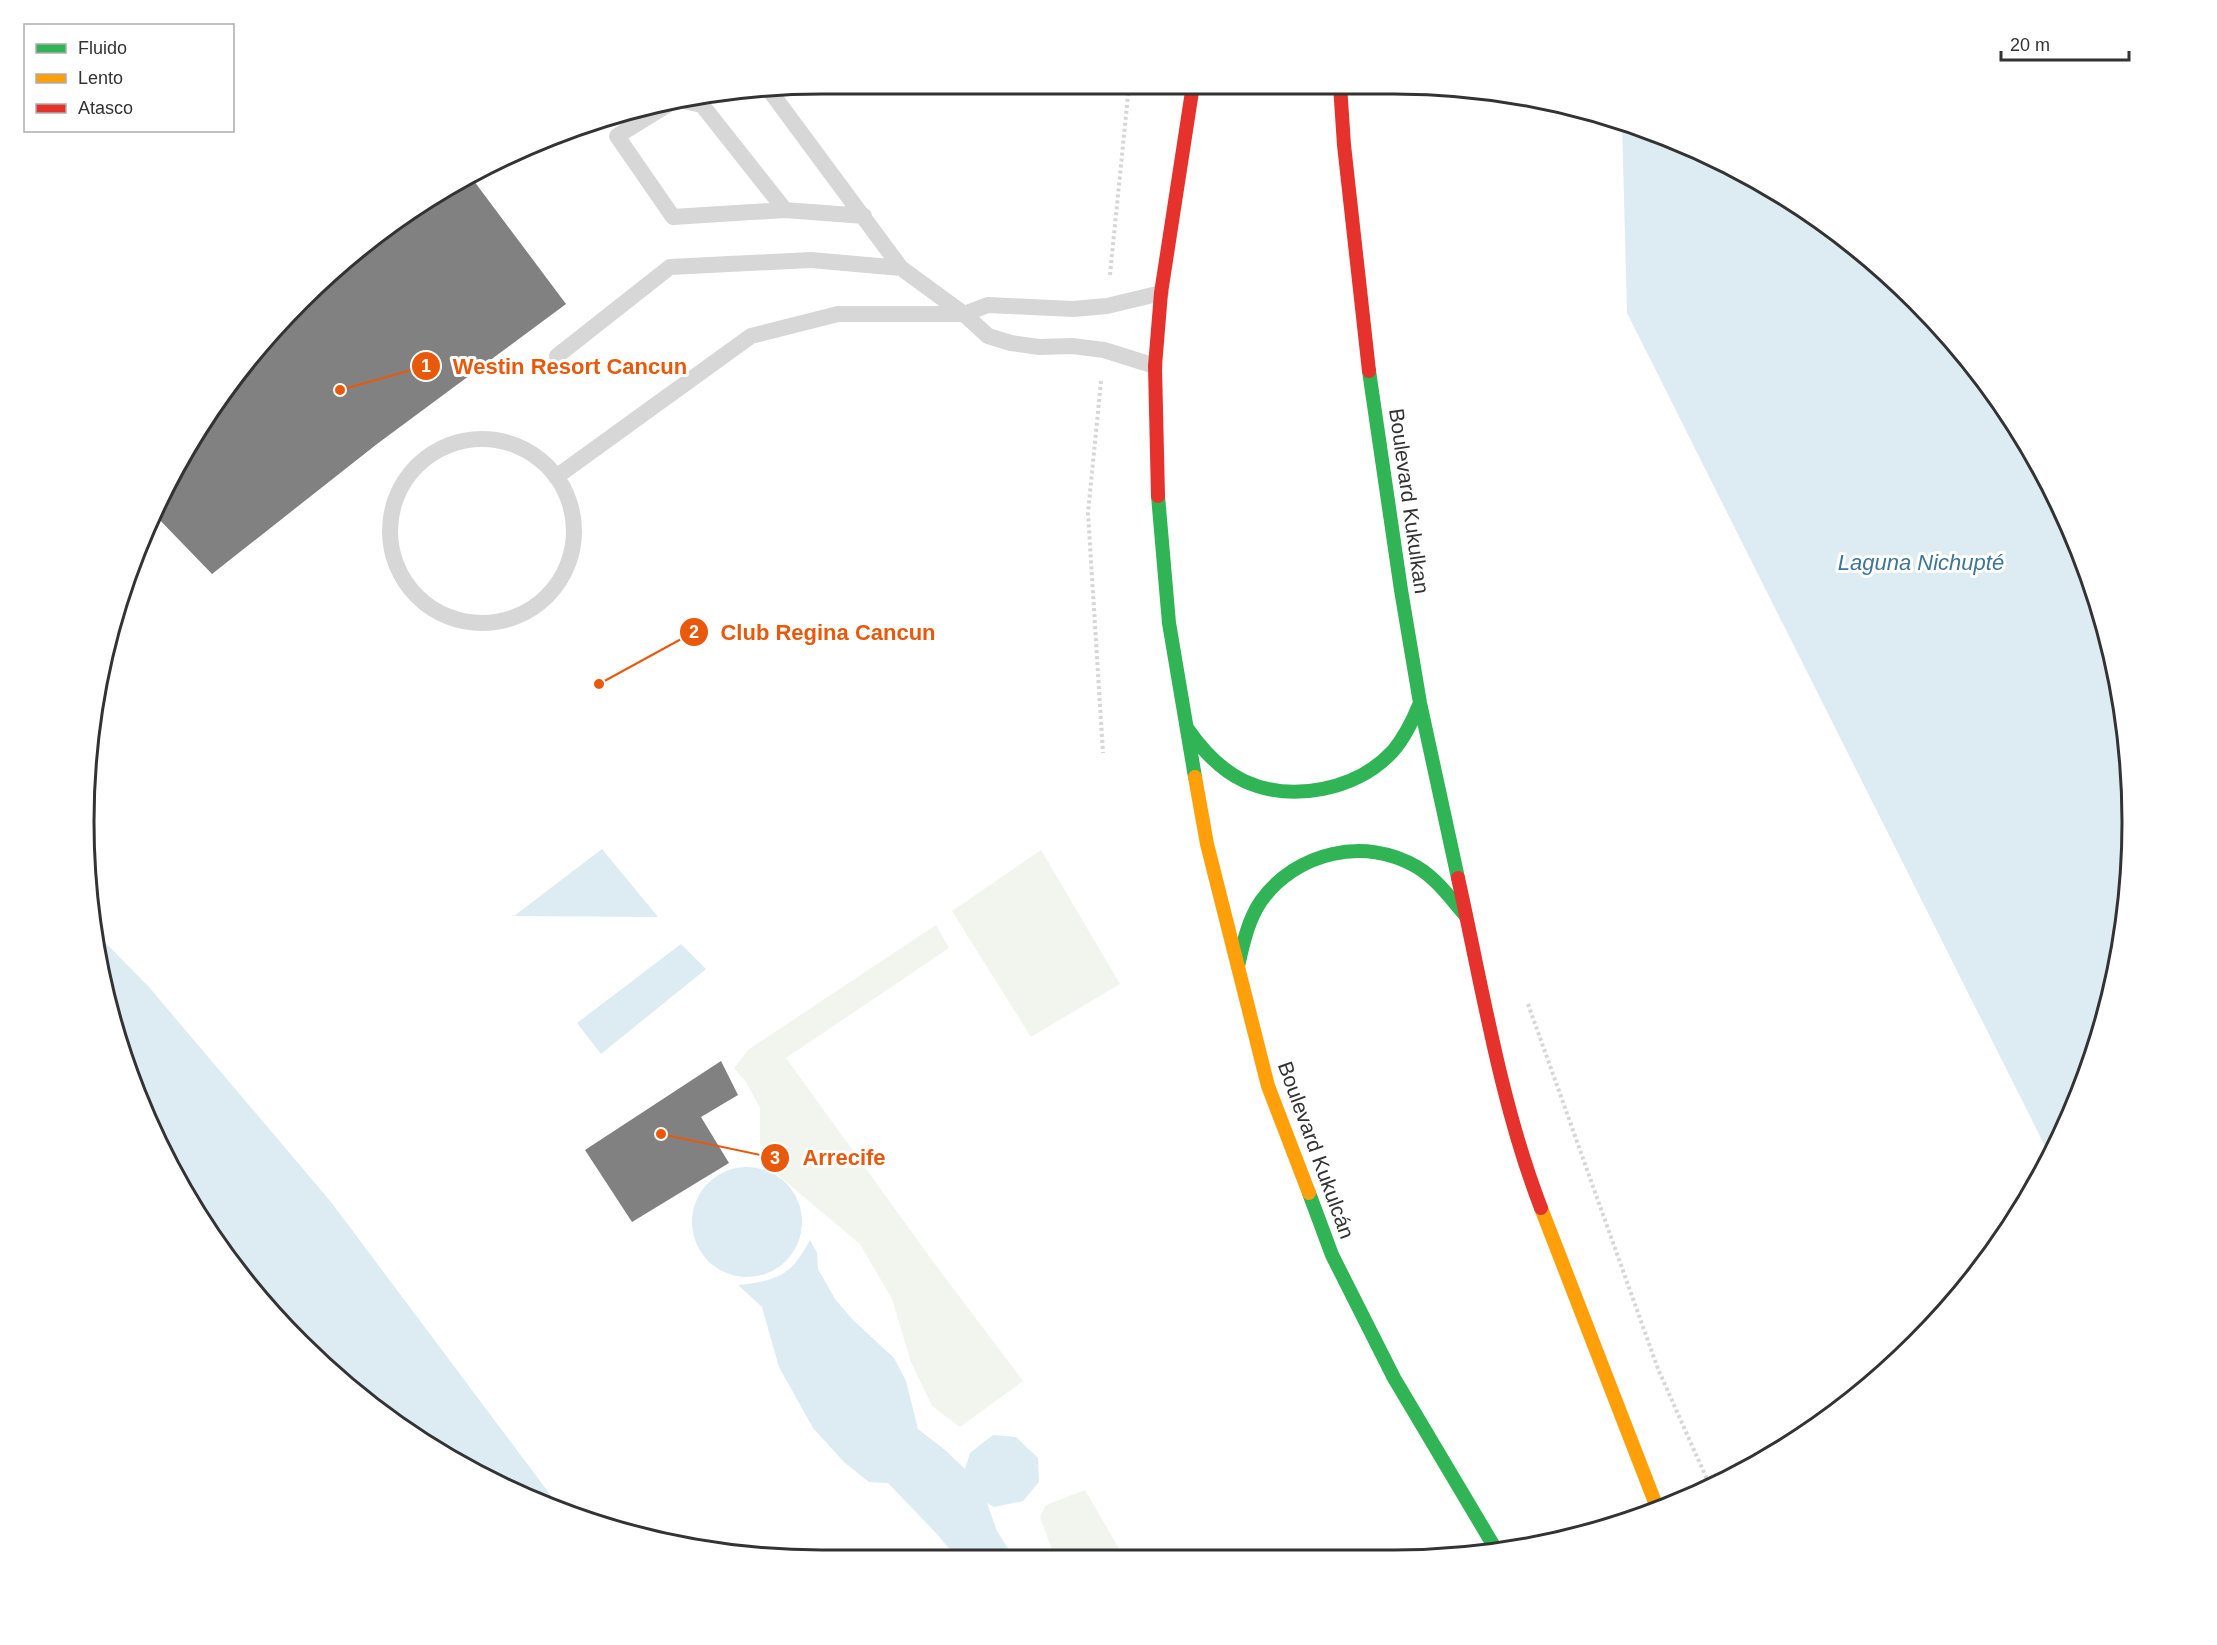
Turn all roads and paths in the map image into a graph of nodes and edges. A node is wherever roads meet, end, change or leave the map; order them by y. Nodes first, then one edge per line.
1 (1128, 94) edge
2 (1192, 94) edge
3 (1341, 94) edge
4 (774, 96) edge
5 (701, 105) edge
6 (647, 116) edge
7 (785, 210) junction
8 (864, 216) junction
9 (901, 268) junction
10 (1161, 293) junction
11 (1107, 306) junction
12 (964, 314) junction
13 (1104, 350) junction
14 (557, 356) dead end
15 (1155, 366) junction
16 (556, 477) junction
17 (1420, 703) junction
18 (1186, 727) junction
19 (1102, 753) dead end
20 (1467, 917) junction
21 (1238, 967) junction
22 (1525, 994) dead end
23 (1707, 1479) edge
24 (1655, 1502) edge
25 (1492, 1544) edge

1 - 11 path
2 - 10 main road
3 - 17 main road, Boulevard Kukulkan
4 - 8 lane
5 - 7 lane
6 - 7 lane
7 - 8 lane
8 - 9 lane
9 - 12 lane
9 - 14 lane
10 - 11 lane
10 - 15 main road
11 - 12 lane
12 - 13 lane
12 - 16 lane
13 - 15 lane
13 - 19 path
15 - 18 main road
16 - 16 lane
17 - 18 main road
17 - 20 main road, Boulevard Kukulkan
18 - 21 main road, Boulevard Kukulcán
20 - 21 main road
20 - 24 main road
21 - 25 main road, Boulevard Kukulcán
22 - 23 path

